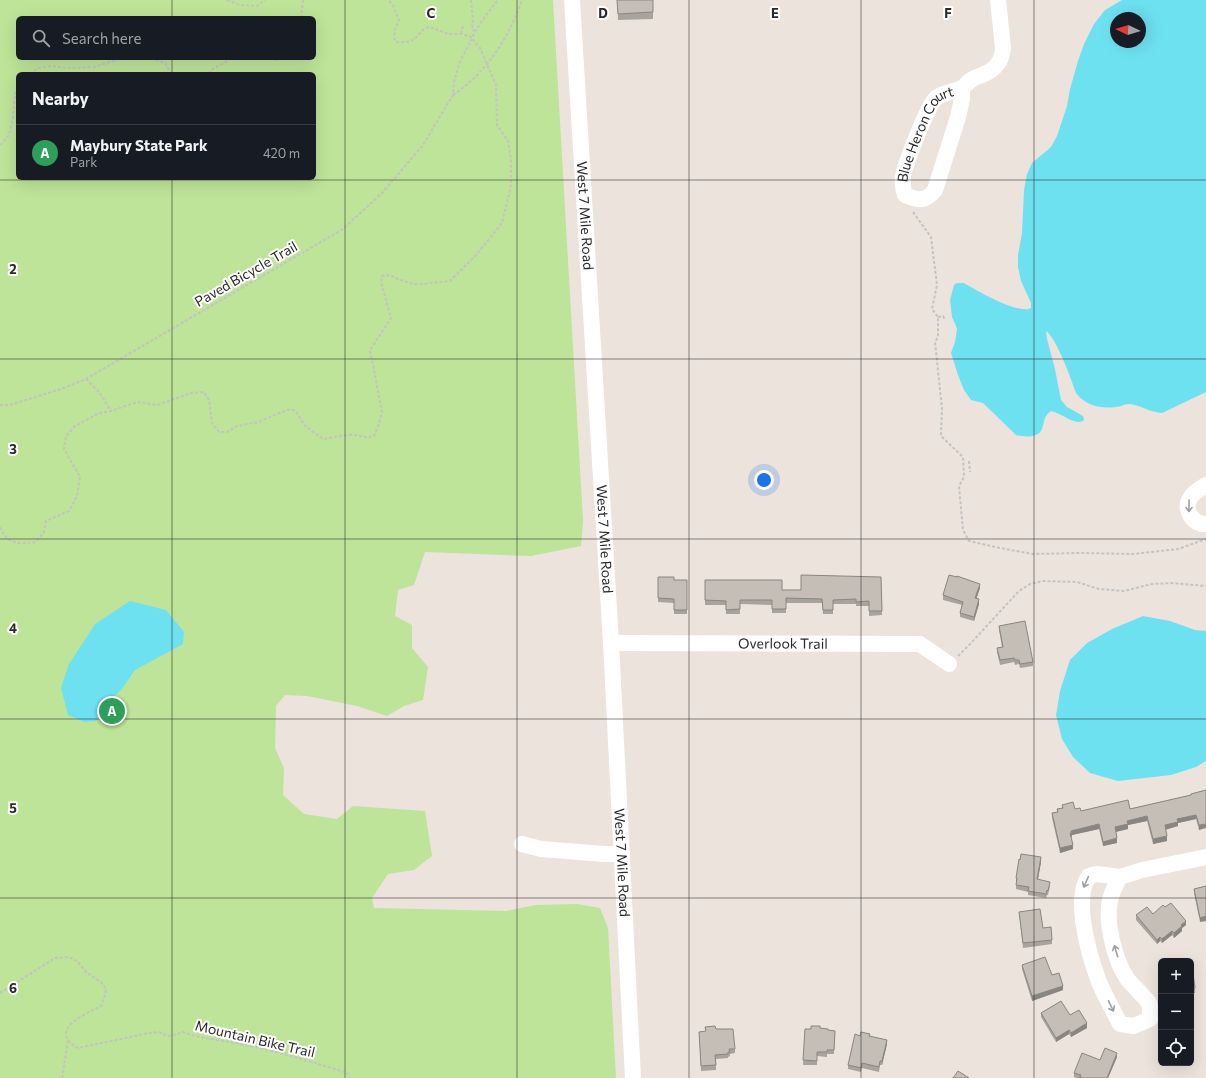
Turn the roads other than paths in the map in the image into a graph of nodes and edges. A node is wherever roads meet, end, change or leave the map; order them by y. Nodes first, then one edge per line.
1 (572, 0) edge
2 (998, 0) edge
3 (962, 88) junction
4 (1206, 484) edge
5 (1206, 524) edge
6 (611, 643) junction
7 (949, 664) road end
8 (522, 844) dead end
9 (622, 854) junction
10 (1206, 856) edge
11 (1120, 877) junction
12 (633, 1078) edge

1 - 6 street, West 7 Mile Road
2 - 3 street, Blue Heron Court
3 - 3 street, Blue Heron Court
4 -> 5 street
6 - 7 street, Overlook Trail
6 - 9 street, West 7 Mile Road
8 - 9 street
9 - 12 street, West 7 Mile Road
10 - 11 street
11 -> 11 street

